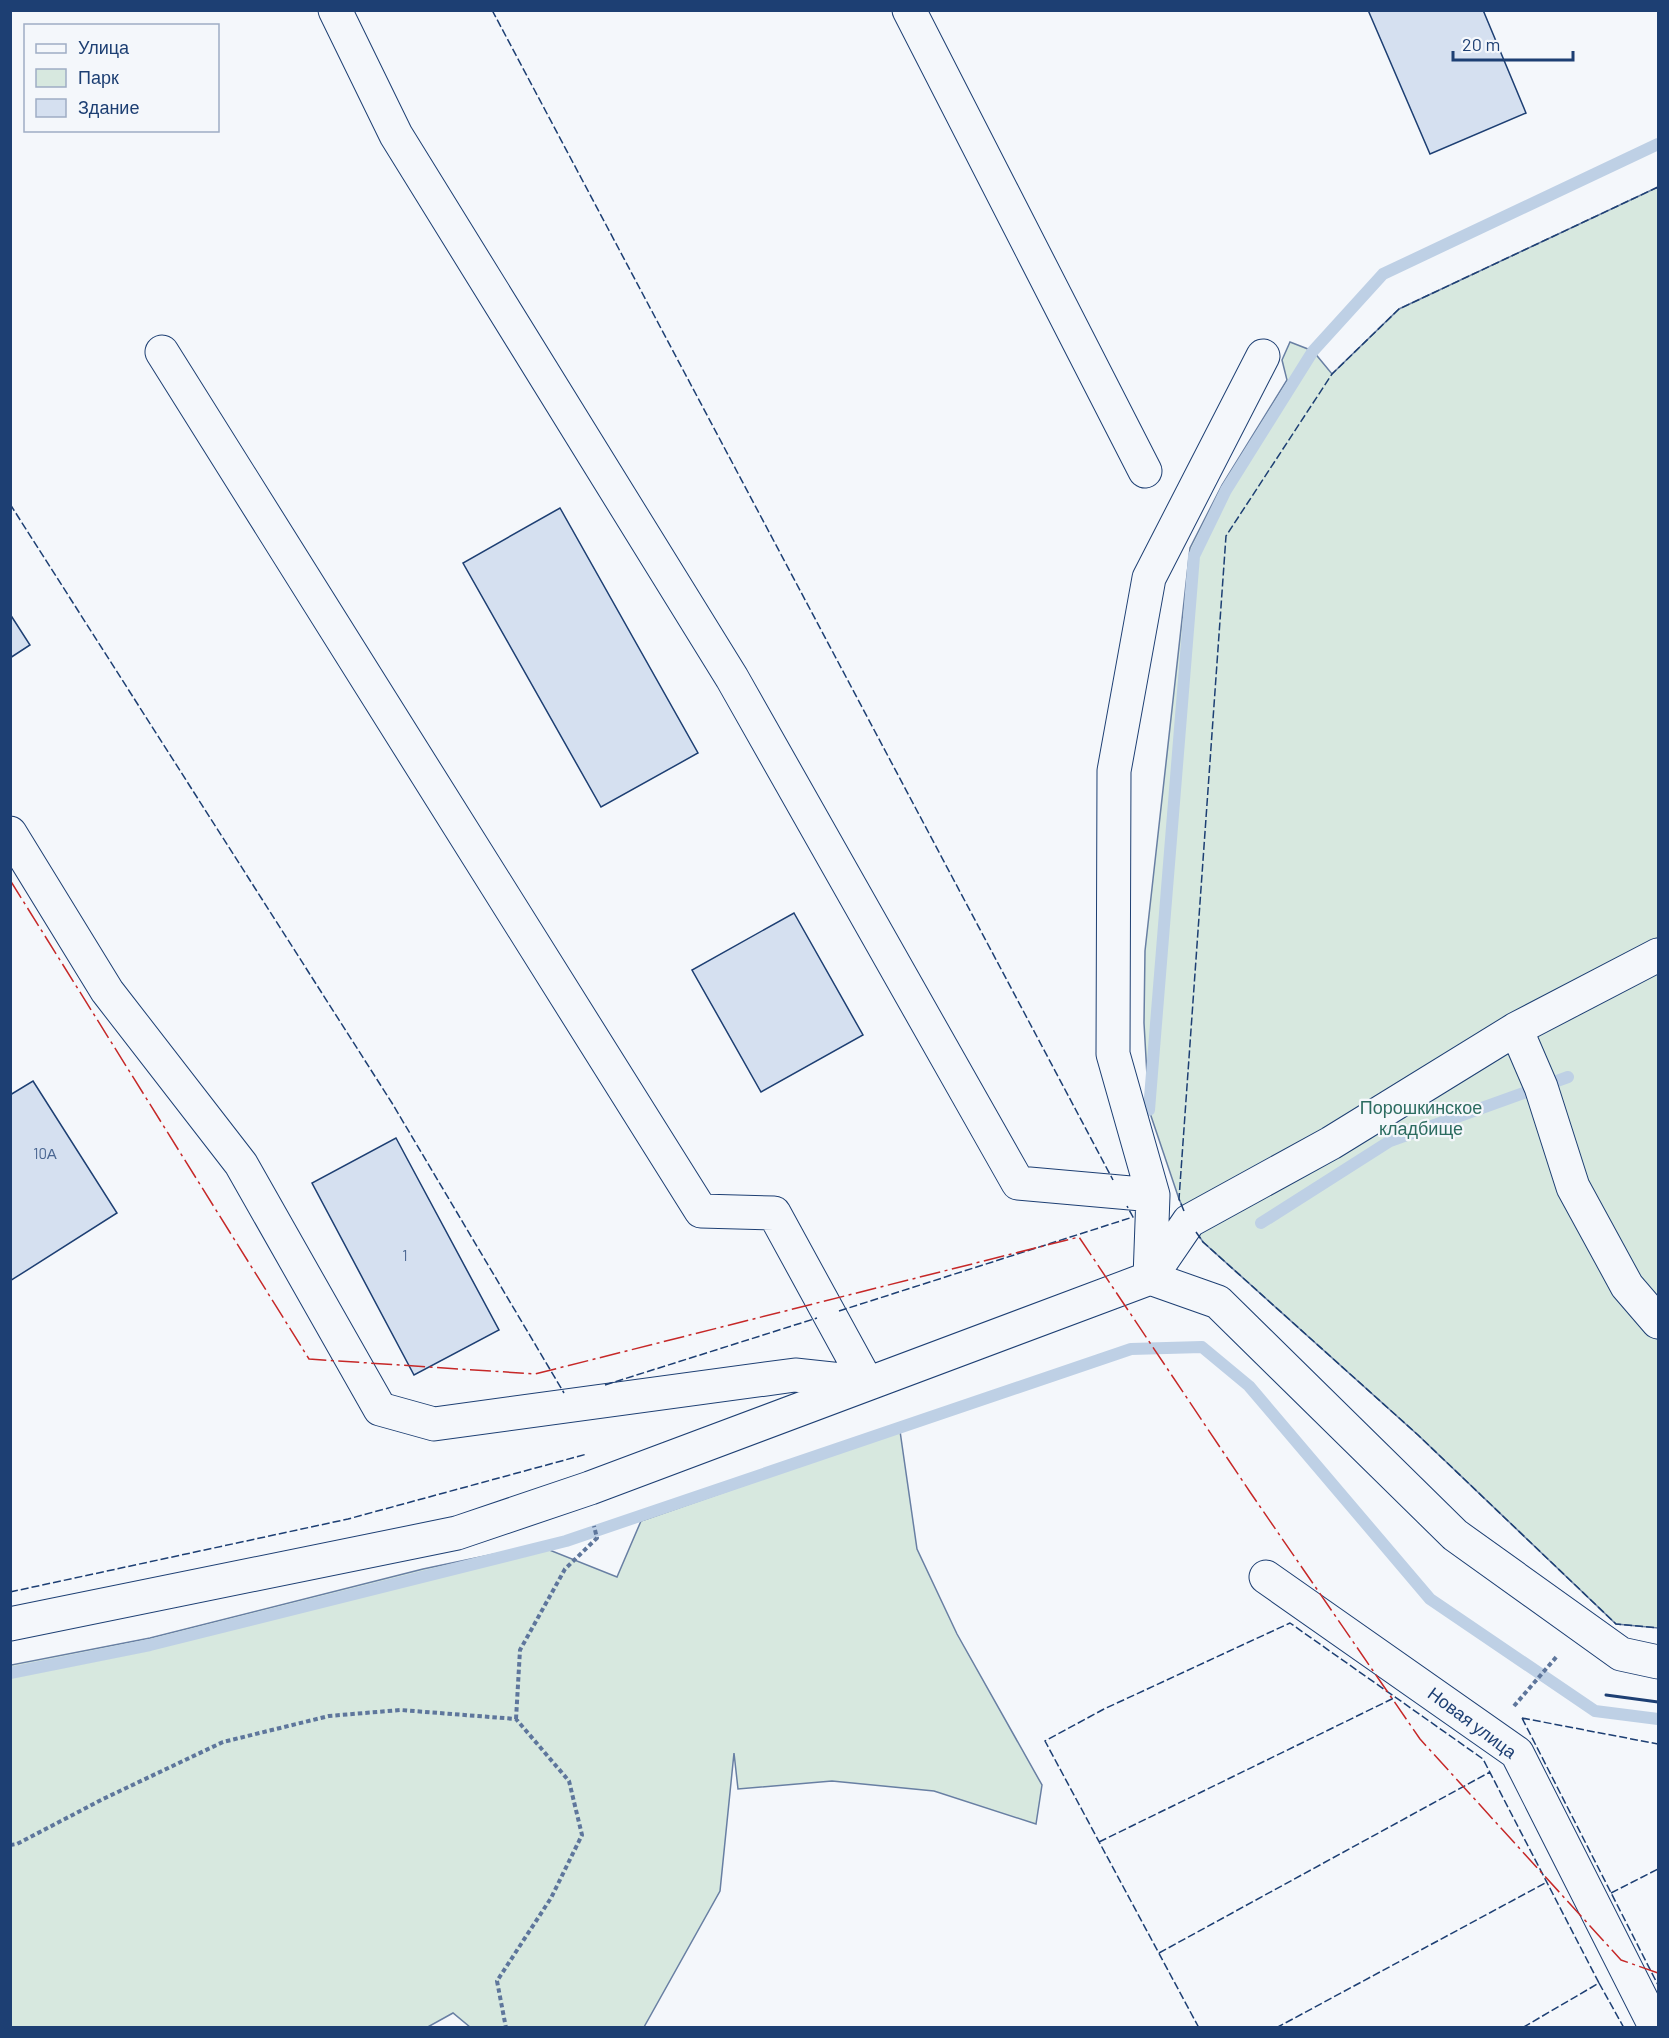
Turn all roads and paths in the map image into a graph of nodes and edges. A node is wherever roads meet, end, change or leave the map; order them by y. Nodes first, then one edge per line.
1 (335, 10) edge
2 (909, 10) edge
3 (162, 352) dead end
4 (1263, 356) dead end
5 (1145, 471) dead end
6 (10, 833) edge
7 (1659, 955) edge
8 (1516, 1029) junction
9 (1153, 1195) junction
10 (1150, 1278) junction
11 (1659, 1322) edge
12 (867, 1383) junction
13 (590, 1488) junction
14 (1266, 1577) dead end
15 (10, 1624) edge
16 (1556, 1658) dead end
17 (1659, 1662) edge
18 (1528, 1689) dead end
19 (516, 1719) junction
20 (10, 1845) edge
21 (506, 2028) edge
22 (1656, 2028) edge

1 - 9 street
2 - 5 street
3 - 12 street
4 - 9 street
6 - 12 street
7 - 8 street
8 - 10 street
8 - 11 street
9 - 10 street
10 - 12 street
10 - 17 street
12 - 13 street
13 - 15 street
13 - 19 path
14 - 22 street, Новая улица
16 - 18 path
19 - 20 path
19 - 21 path

